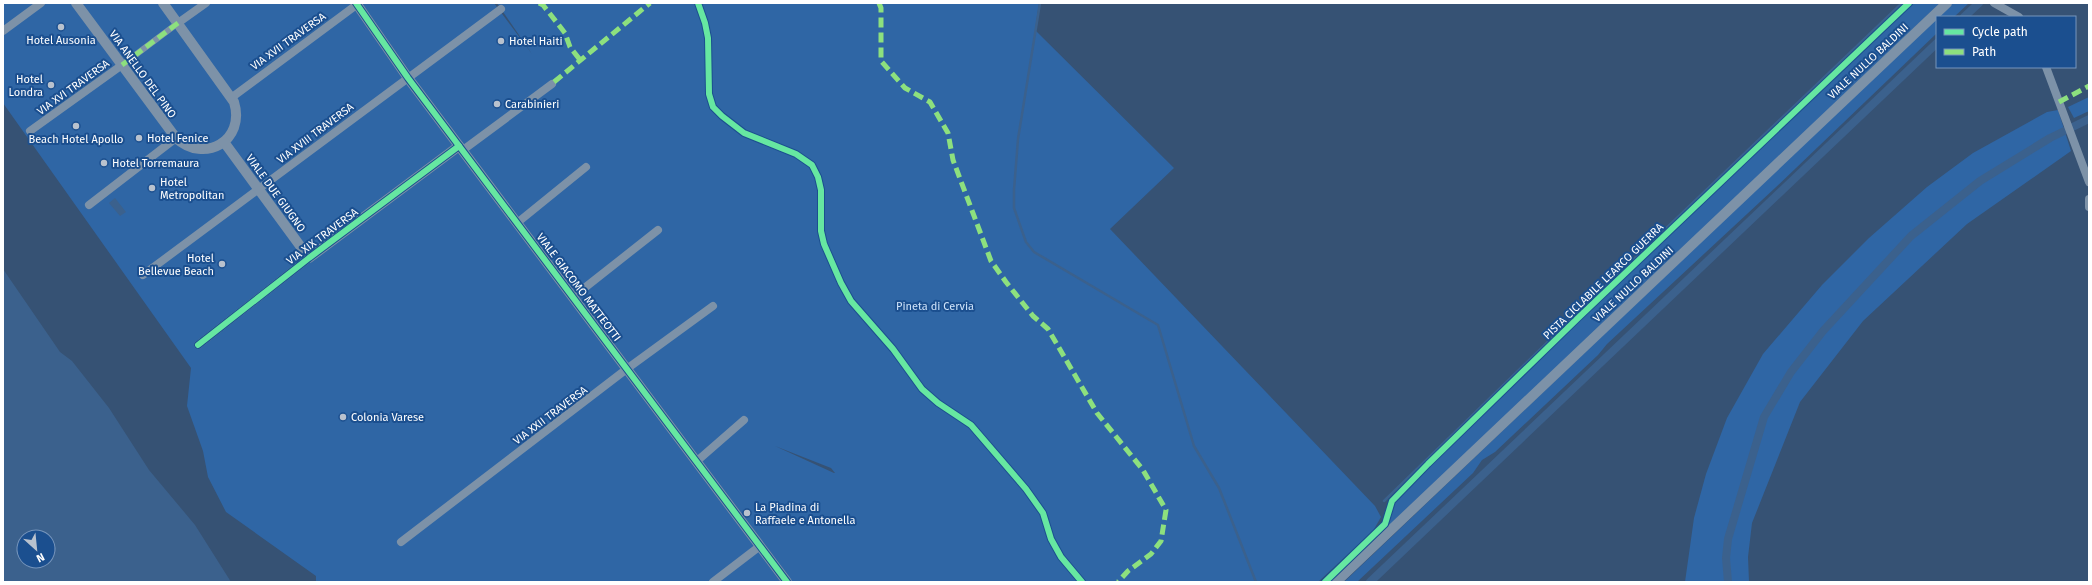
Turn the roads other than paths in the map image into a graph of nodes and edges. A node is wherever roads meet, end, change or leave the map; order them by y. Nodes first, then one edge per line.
1 (41, 3) edge
2 (76, 3) edge
3 (163, 3) edge
4 (206, 3) edge
5 (357, 3) edge
6 (1947, 3) edge
7 (1995, 4) edge
8 (501, 9) dead end
9 (2016, 16) edge
10 (178, 23) junction
11 (3, 31) edge
12 (122, 64) junction
13 (2046, 68) edge
14 (408, 78) junction
15 (552, 84) dead end
16 (231, 98) junction
17 (30, 131) dead end
18 (176, 138) junction
19 (224, 142) junction
20 (461, 148) junction
21 (586, 167) dead end
22 (2089, 182) edge
23 (258, 189) junction
24 (2089, 199) edge
25 (89, 205) dead end
26 (2089, 207) edge
27 (517, 223) junction
28 (658, 230) dead end
29 (309, 258) junction
30 (143, 275) dead end
31 (573, 297) junction
32 (713, 306) dead end
33 (198, 345) dead end
34 (628, 368) junction
35 (744, 420) dead end
36 (697, 462) junction
37 (401, 542) dead end
38 (760, 546) junction
39 (713, 582) edge
40 (787, 582) edge
41 (1336, 582) edge

1 - 11 street
2 - 12 street, VIA ANELLO DEL PINO
3 - 10 street
4 - 10 street, VIA XVI TRAVERSA
5 - 14 street, VIALE GIACOMO MATTEOTTI
5 - 16 street, VIA XVII TRAVERSA
6 - 41 street, VIALE NULLO BALDINI
7 - 9 street
8 - 14 street, VIA XVIII TRAVERSA
10 - 12 street, VIA XVI TRAVERSA
10 - 16 street
12 - 17 street, VIA XVI TRAVERSA
12 - 18 street, VIA ANELLO DEL PINO
13 - 22 street
14 - 20 street, VIALE GIACOMO MATTEOTTI
14 - 23 street, VIA XVIII TRAVERSA
15 - 20 street, VIA XIX TRAVERSA
16 - 19 street
18 - 19 street, VIA ANELLO DEL PINO
18 - 25 street
19 - 23 street, VIALE DUE GIUGNO
20 - 27 street, VIALE GIACOMO MATTEOTTI
20 - 29 street, VIA XIX TRAVERSA
21 - 27 street
23 - 29 street, VIALE DUE GIUGNO
23 - 30 street, VIA XVIII TRAVERSA
24 - 26 street
27 - 31 street, VIALE GIACOMO MATTEOTTI
28 - 31 street
29 - 33 street, VIA XIX TRAVERSA
31 - 34 street, VIALE GIACOMO MATTEOTTI
32 - 34 street, VIA XXII TRAVERSA
34 - 36 street, VIALE GIACOMO MATTEOTTI
34 - 37 street, VIA XXII TRAVERSA
35 - 36 street
36 - 38 street, VIALE GIACOMO MATTEOTTI
38 - 39 street
38 - 40 street, VIALE GIACOMO MATTEOTTI

